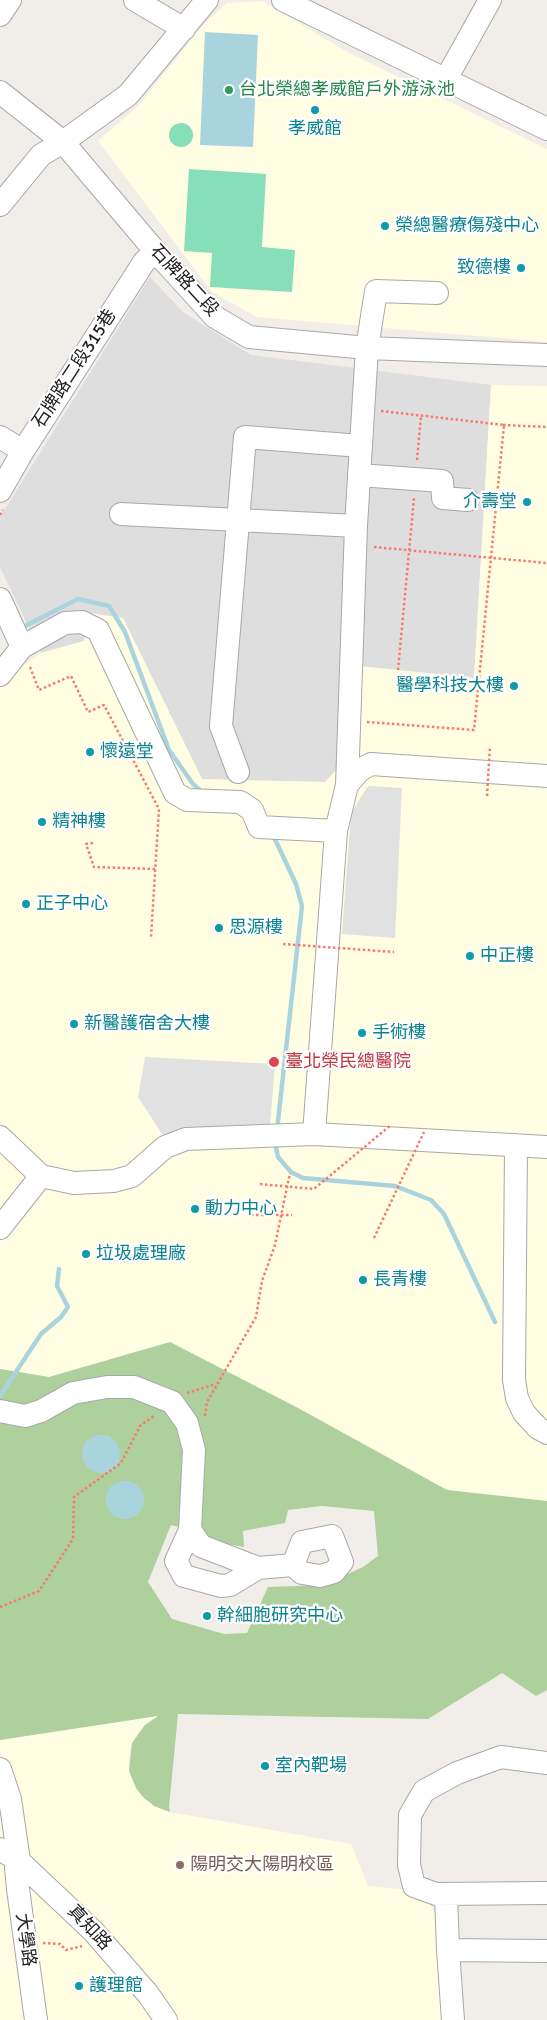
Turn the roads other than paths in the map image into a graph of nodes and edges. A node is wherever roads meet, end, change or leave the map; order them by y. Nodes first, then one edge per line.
1 (10, 0) edge
2 (135, 0) edge
3 (206, 0) edge
4 (283, 0) edge
5 (490, 0) edge
6 (0, 15) edge
7 (184, 29) junction
8 (446, 79) junction
9 (0, 92) edge
10 (547, 129) edge
11 (64, 142) junction
12 (0, 205) edge
13 (156, 252) junction
14 (437, 293) dead end
15 (367, 348) junction
16 (547, 355) edge
17 (0, 437) edge
18 (361, 446) junction
19 (23, 451) junction
20 (359, 475) junction
21 (0, 491) edge
22 (468, 500) dead end
23 (121, 514) dead end
24 (236, 521) junction
25 (355, 536) junction
26 (0, 599) edge
27 (22, 647) junction
28 (0, 675) edge
29 (238, 772) dead end
30 (547, 776) edge
31 (347, 785) junction
32 (336, 831) junction
33 (314, 1134) junction
34 (0, 1137) edge
35 (516, 1145) junction
36 (547, 1147) edge
37 (41, 1176) junction
38 (0, 1228) edge
39 (0, 1411) edge
40 (547, 1433) edge
41 (190, 1530) junction
42 (293, 1565) dead end
43 (258, 1568) junction
44 (547, 1763) edge
45 (0, 1769) edge
46 (0, 1849) edge
47 (19, 1861) junction
48 (547, 1893) edge
49 (446, 1894) junction
50 (448, 1950) junction
51 (547, 1952) edge
52 (36, 2020) edge
53 (166, 2020) edge
54 (453, 2020) edge

1 - 6 street
2 - 7 street
3 - 7 street
4 - 8 street
5 - 8 street
7 - 11 street
8 - 10 street
9 - 11 street, 石牌路二段
11 - 12 street
11 - 13 street, 石牌路二段
13 - 15 street, 石牌路二段
13 - 19 street, 石牌路二段315巷
14 - 15 street
15 - 16 street, 石牌路二段
15 - 18 street
17 - 19 street
18 - 20 street
18 - 24 street
19 - 21 street, 石牌路二段315巷
20 - 22 street
20 - 25 street
23 - 24 street
24 - 25 street
24 - 29 street
25 - 31 street
26 - 27 street
27 - 28 street
27 - 32 street
30 - 31 street
31 - 32 street
32 - 33 street
33 - 35 street
33 - 37 street
34 - 37 street
35 - 36 street
35 - 40 street
37 - 38 street
39 - 41 street
41 - 43 street
41 - 43 street
42 - 43 street
44 - 49 street
45 - 47 street, 大學路
46 - 47 street, 真知路
47 - 52 street, 大學路
47 - 53 street, 真知路
48 - 49 street
49 - 50 street
50 - 51 street
50 - 54 street

